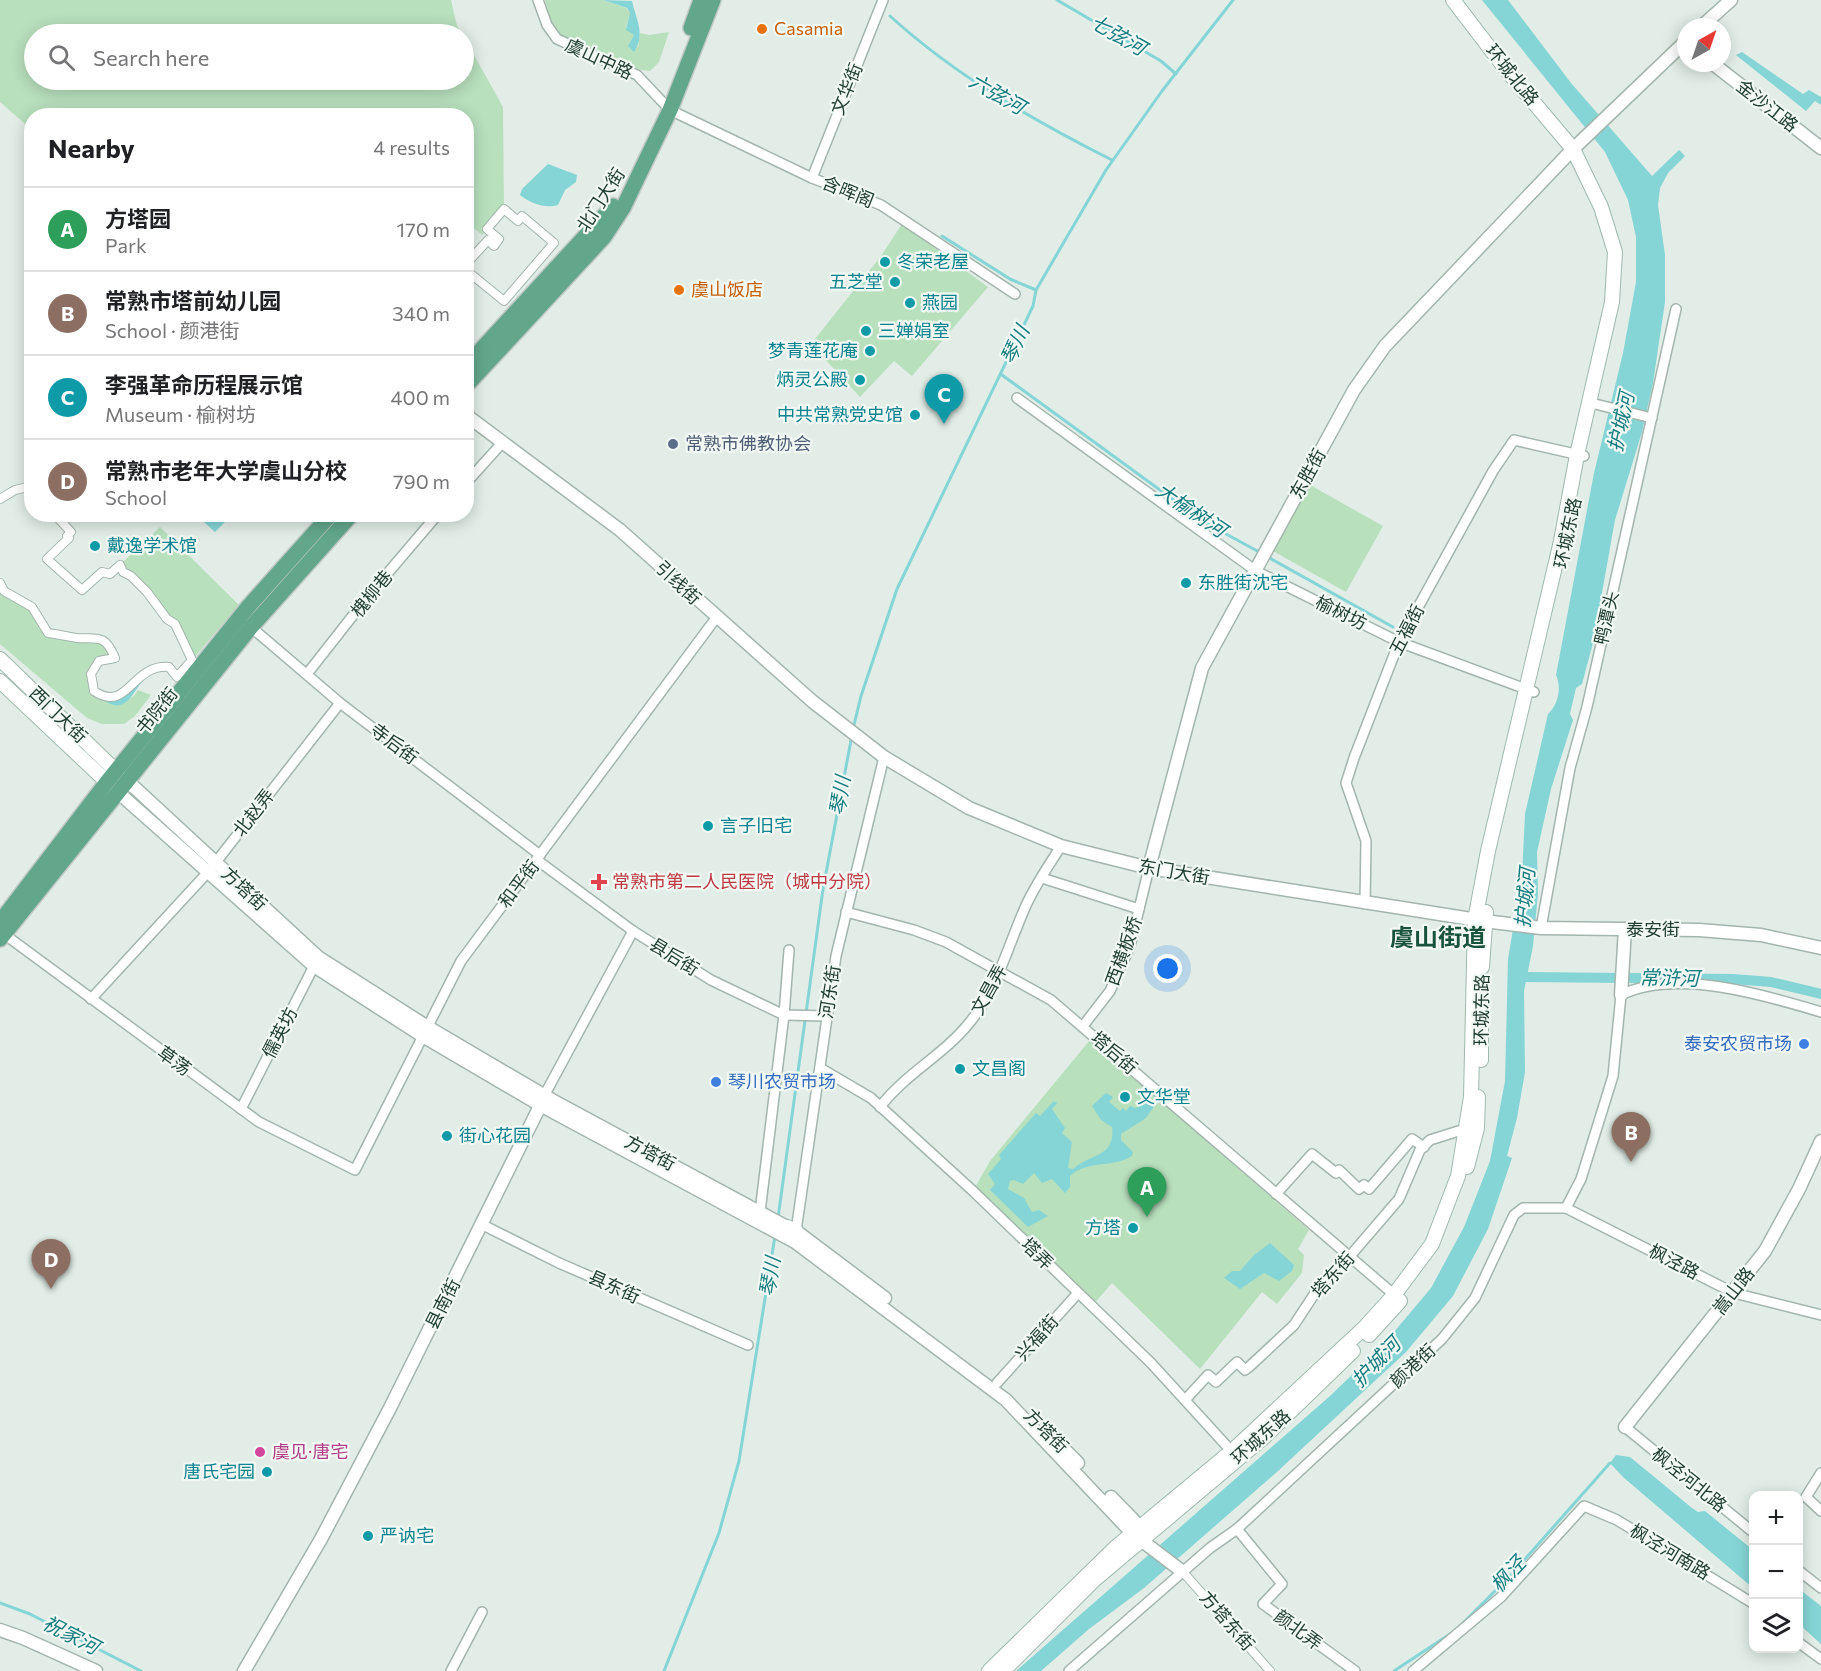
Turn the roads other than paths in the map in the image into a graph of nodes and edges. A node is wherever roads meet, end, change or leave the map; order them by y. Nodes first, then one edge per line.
1 (538, 0) edge
2 (701, 0) edge
3 (713, 0) edge
4 (883, 0) edge
5 (1453, 0) edge
6 (1458, 0) edge
7 (1731, 0) edge
8 (1711, 18) edge
9 (1677, 50) edge
10 (1724, 72) edge
11 (666, 106) junction
12 (1576, 147) junction
13 (1821, 148) edge
14 (812, 178) junction
15 (474, 255) edge
16 (474, 277) edge
17 (1015, 294) dead end
18 (1676, 309) dead end
19 (474, 357) edge
20 (474, 377) edge
21 (1017, 398) dead end
22 (1595, 404) junction
23 (1652, 418) junction
24 (474, 421) edge
25 (503, 442) junction
26 (1580, 455) junction
27 (474, 474) edge
28 (24, 488) edge
29 (0, 499) edge
30 (62, 522) edge
31 (324, 522) edge
32 (345, 522) edge
33 (431, 522) edge
34 (1258, 567) junction
35 (0, 583) edge
36 (716, 618) junction
37 (252, 627) junction
38 (1399, 642) junction
39 (0, 659) edge
40 (307, 674) junction
41 (0, 681) edge
42 (1530, 691) junction
43 (340, 703) junction
44 (884, 757) junction
45 (116, 781) junction
46 (1061, 846) junction
47 (539, 858) junction
48 (212, 867) junction
49 (1149, 868) junction
50 (1042, 878) junction
51 (1365, 904) junction
52 (1139, 909) junction
53 (846, 912) junction
54 (1479, 920) junction
55 (1541, 928) junction
56 (1625, 929) junction
57 (2, 931) edge
58 (633, 931) junction
59 (1821, 948) edge
60 (789, 950) dead end
61 (316, 962) junction
62 (1002, 971) junction
63 (1621, 995) junction
64 (91, 999) junction
65 (1821, 1012) edge
66 (784, 1015) junction
67 (826, 1016) junction
68 (1083, 1026) junction
69 (423, 1030) junction
70 (820, 1068) junction
71 (543, 1101) junction
72 (880, 1107) junction
73 (242, 1109) junction
74 (1471, 1128) junction
75 (1821, 1141) edge
76 (1424, 1147) junction
77 (355, 1170) joint
78 (1276, 1194) junction
79 (1566, 1208) junction
80 (765, 1218) junction
81 (483, 1225) junction
82 (789, 1231) junction
83 (1350, 1256) junction
84 (1078, 1293) junction
85 (1734, 1293) junction
86 (1397, 1298) junction
87 (1821, 1315) edge
88 (748, 1345) dead end
89 (997, 1383) junction
90 (1185, 1400) junction
91 (1625, 1427) joint
92 (1235, 1455) junction
93 (1821, 1473) edge
94 (1821, 1511) edge
95 (1237, 1529) junction
96 (1749, 1529) edge
97 (1140, 1534) junction
98 (1183, 1572) junction
99 (1803, 1574) edge
100 (1821, 1588) edge
101 (1749, 1601) edge
102 (482, 1612) dead end
103 (0, 1630) edge
104 (1803, 1646) edge
105 (1821, 1659) edge
106 (1074, 1669) edge
107 (96, 1671) edge
108 (244, 1671) edge
109 (451, 1671) edge
110 (989, 1671) edge
111 (1003, 1671) edge
112 (1270, 1671) edge
113 (1355, 1671) edge
114 (1413, 1671) edge

1 - 11 street, 虞山中路
2 - 11 main road, 北门大街
3 - 11 main road, 北门大街
4 - 14 street, 文华街
5 - 12 main road, 环城北路
6 - 12 main road, 环城北路
7 - 8 street
9 - 12 street, 东胜街
10 - 13 street, 金沙江路
11 - 14 street, 含晖阁
11 - 19 main road, 北门大街
11 - 20 main road, 北门大街
12 - 22 main road, 环城东路
12 - 26 main road, 环城东路
12 - 34 street, 东胜街
14 - 17 street, 含晖阁
15 - 16 street
18 - 23 street, 鸭潭头
21 - 34 street, 榆树坊
22 - 23 street
22 - 26 main road, 环城东路
23 - 55 street, 鸭潭头
24 - 25 street, 引线街
25 - 27 street
25 - 36 street, 引线街
26 - 38 street, 五福街
26 - 42 main road, 环城东路
28 - 29 street
30 - 35 street
31 - 45 main road, 书院街
32 - 37 main road, 书院街
33 - 40 street, 槐柳巷
34 - 38 street, 榆树坊
34 - 49 street, 东胜街
36 - 44 street, 引线街
36 - 47 street, 和平街
37 - 40 street, 寺后街
37 - 45 main road, 书院街
38 - 42 street, 榆树坊
38 - 51 street, 五福街
39 - 45 main road, 西门大街
40 - 43 street, 寺后街
41 - 45 main road, 西门大街
42 - 54 main road, 环城东路
43 - 47 street, 寺后街
43 - 48 street, 北赵弄
44 - 46 street, 东门大街
44 - 53 street, 河东街
45 - 48 street, 方塔街
45 - 57 main road, 书院街
46 - 49 street, 东门大街
46 - 50 street, 文昌弄
47 - 58 street, 县后街
47 - 69 street, 和平街
48 - 61 street, 方塔街
48 - 64 street, 北赵弄
49 - 51 street, 东门大街
49 - 52 street, 西横板桥
50 - 52 street
50 - 62 street, 文昌弄
51 - 54 street, 东门大街
52 - 68 street, 西横板桥
53 - 62 street, 塔后街
53 - 67 street, 河东街
54 - 55 street, 泰安街
54 - 74 main road, 环城东路
55 - 56 street, 泰安街
56 - 59 street, 泰安街
56 - 63 street
57 - 64 street, 草荡
58 - 66 street, 县后街
58 - 71 street, 县南街
60 - 66 street
61 - 69 street, 方塔街
61 - 73 street, 儒英坊
62 - 68 street, 塔后街
62 - 72 street, 文昌弄
63 - 65 street
63 - 79 street
64 - 73 street, 草荡
66 - 67 street, 县后街
66 - 80 street
67 - 70 street, 河东街
68 - 78 street, 塔后街
69 - 71 street, 方塔街
69 - 77 street, 和平街
70 - 72 street, 塔弄
70 - 82 street, 河东街
71 - 80 street, 方塔街
71 - 81 street, 县南街
72 - 84 street, 塔弄
73 - 77 street, 草荡
74 - 76 street
74 - 86 main road, 环城东路
75 - 85 street, 嵩山路
76 - 78 street
76 - 83 street, 塔东街
78 - 83 street, 塔后街
79 - 85 street, 枫泾路
79 - 95 street, 颜港街
80 - 82 street, 方塔街
81 - 88 street, 县东街
81 - 108 street, 县南街
82 - 89 street, 方塔街
82 - 97 street, 方塔街
83 - 86 street, 塔后街
83 - 90 street, 塔东街
84 - 89 street, 兴福街
84 - 90 street, 塔弄
85 - 87 street, 枫泾路
85 - 91 street, 嵩山路
86 - 92 main road, 环城东路
89 - 97 street, 方塔街
90 - 92 street, 塔弄
91 - 96 street, 枫泾河北路
92 - 97 main road, 环城东路
93 - 94 street
95 - 98 street, 颜港街
95 - 113 street, 颜北弄
97 - 98 street, 方塔街
97 - 110 main road, 环城东路
97 - 111 main road, 环城东路
98 - 106 street, 颜港街
98 - 112 street, 方塔东街
99 - 100 street
101 - 114 street, 枫泾河南路
102 - 109 street
103 - 107 street
104 - 105 street

